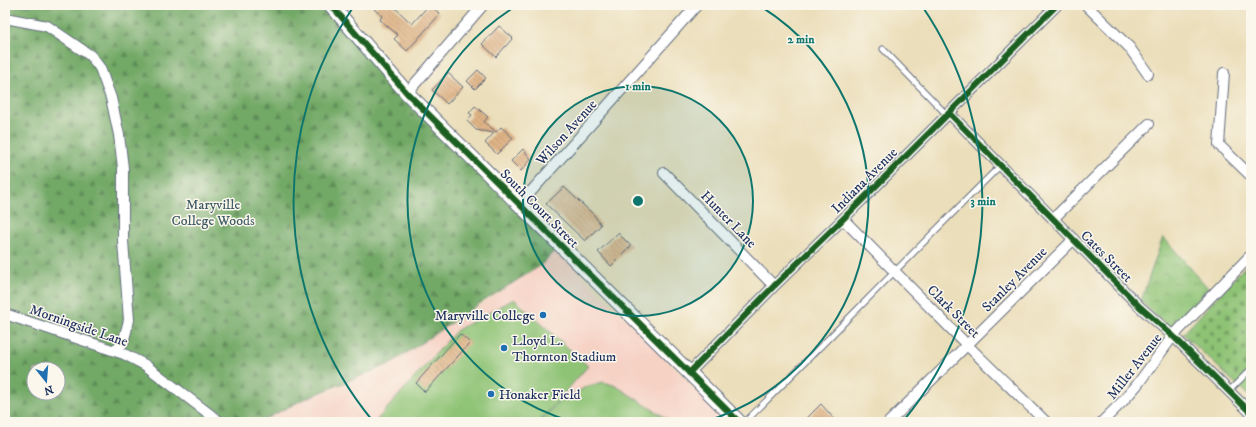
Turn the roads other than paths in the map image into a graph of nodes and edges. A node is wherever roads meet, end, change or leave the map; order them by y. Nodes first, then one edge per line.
1 (331, 5) edge
2 (483, 5) edge
3 (697, 5) edge
4 (1086, 5) edge
5 (1050, 7) edge
6 (5, 18) edge
7 (883, 49) dead end
8 (1224, 73) dead end
9 (1148, 74) dead end
10 (407, 93) junction
11 (948, 114) junction
12 (1149, 124) dead end
13 (1001, 165) junction
14 (664, 173) dead end
15 (1251, 176) edge
16 (519, 205) junction
17 (843, 219) junction
18 (1053, 219) junction
19 (1073, 240) junction
20 (1251, 255) edge
21 (894, 271) junction
22 (774, 286) junction
23 (5, 314) edge
24 (1173, 336) junction
25 (968, 346) junction
26 (115, 350) junction
27 (1251, 369) edge
28 (689, 373) junction
29 (1229, 391) junction
30 (1251, 413) edge
31 (220, 422) edge
32 (739, 422) edge
33 (745, 422) edge
34 (889, 422) edge
35 (1046, 422) edge
36 (1102, 422) edge

1 - 10 street, South Court Street
2 - 10 street
3 - 16 street, Wilson Avenue
4 - 9 street
5 - 11 street, Indiana Avenue
6 - 26 street
7 - 11 lane
8 - 15 street
10 - 16 street, South Court Street
11 - 13 street, Cates Street
11 - 17 street, Indiana Avenue
12 - 18 street
13 - 18 street, Cates Street
13 - 21 lane
14 - 22 street, Hunter Lane
16 - 28 street, South Court Street
17 - 21 street, Clark Street
17 - 22 street, Indiana Avenue
18 - 19 street, Cates Street
19 - 24 street, Cates Street
19 - 25 street, Stanley Avenue
20 - 24 street, Miller Avenue
21 - 25 street, Clark Street
21 - 33 lane
22 - 28 street, Indiana Avenue
23 - 26 street, Morningside Lane
24 - 29 street, Cates Street
24 - 36 street, Miller Avenue
25 - 34 street, Stanley Avenue
25 - 35 street, Clark Street
26 - 31 street, Morningside Lane
27 - 29 lane
28 - 32 street, South Court Street
29 - 30 street, Cates Street

